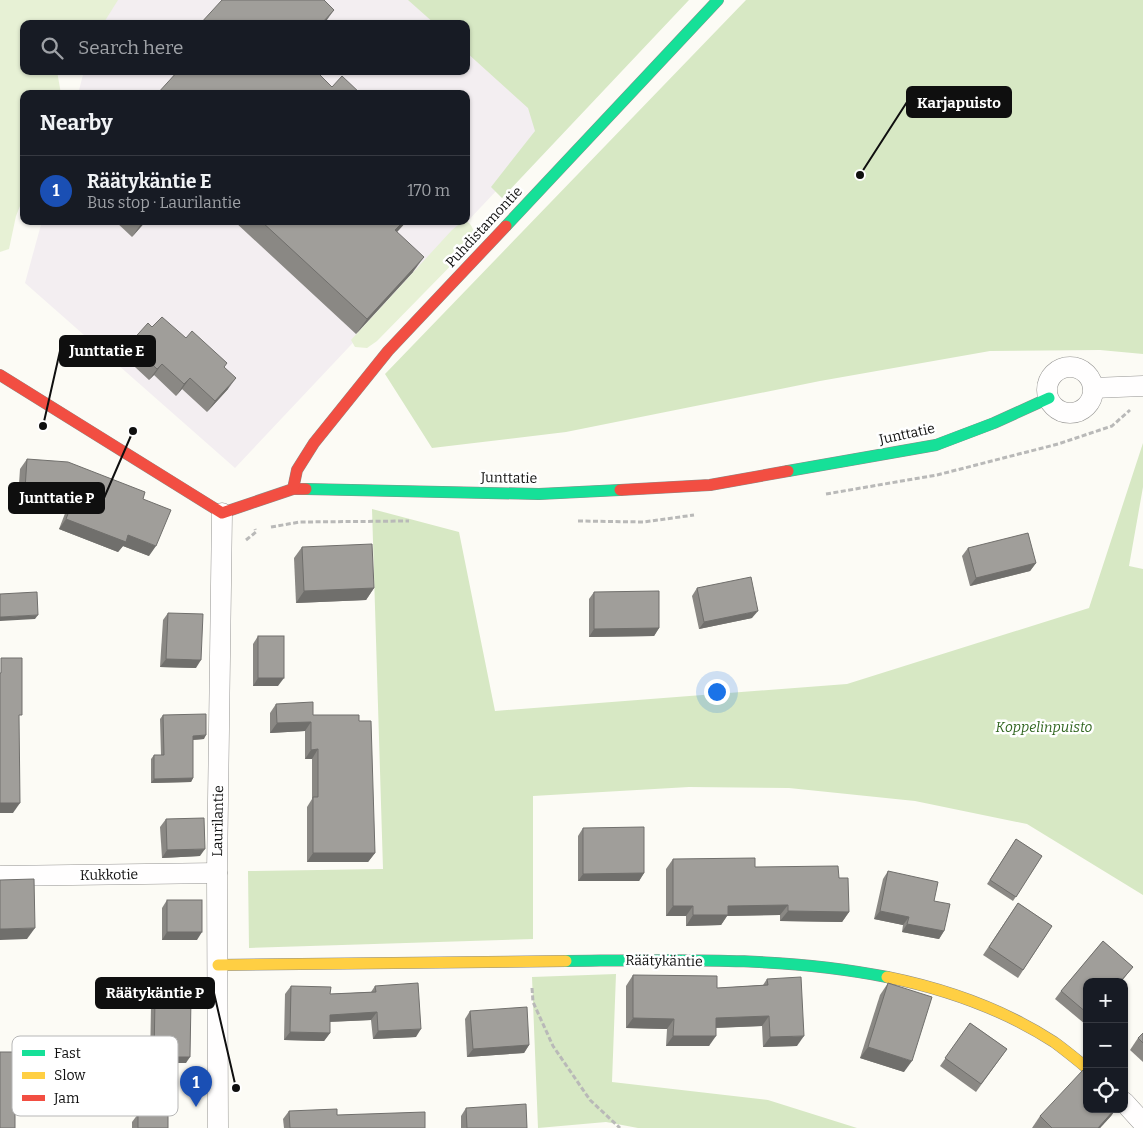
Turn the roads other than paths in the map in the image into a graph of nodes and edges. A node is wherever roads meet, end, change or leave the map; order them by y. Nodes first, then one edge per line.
1 (718, 0) edge
2 (0, 375) edge
3 (1143, 386) edge
4 (1093, 388) junction
5 (1049, 398) junction
6 (293, 489) junction
7 (222, 513) junction
8 (218, 873) junction
9 (0, 876) edge
10 (218, 964) junction
11 (1083, 1065) edge
12 (1128, 1106) edge
13 (1143, 1123) edge
14 (218, 1128) edge

1 - 6 street, Puhdistamontie
2 - 7 street
3 - 4 street
4 - 5 street
4 - 5 street
5 - 6 street, Junttatie
6 - 7 street, Junttatie
7 - 8 street, Laurilantie
8 - 9 street, Kukkotie
8 - 10 street, Laurilantie
10 - 11 street, Räätykäntie
10 - 14 street, Laurilantie
12 - 13 street

